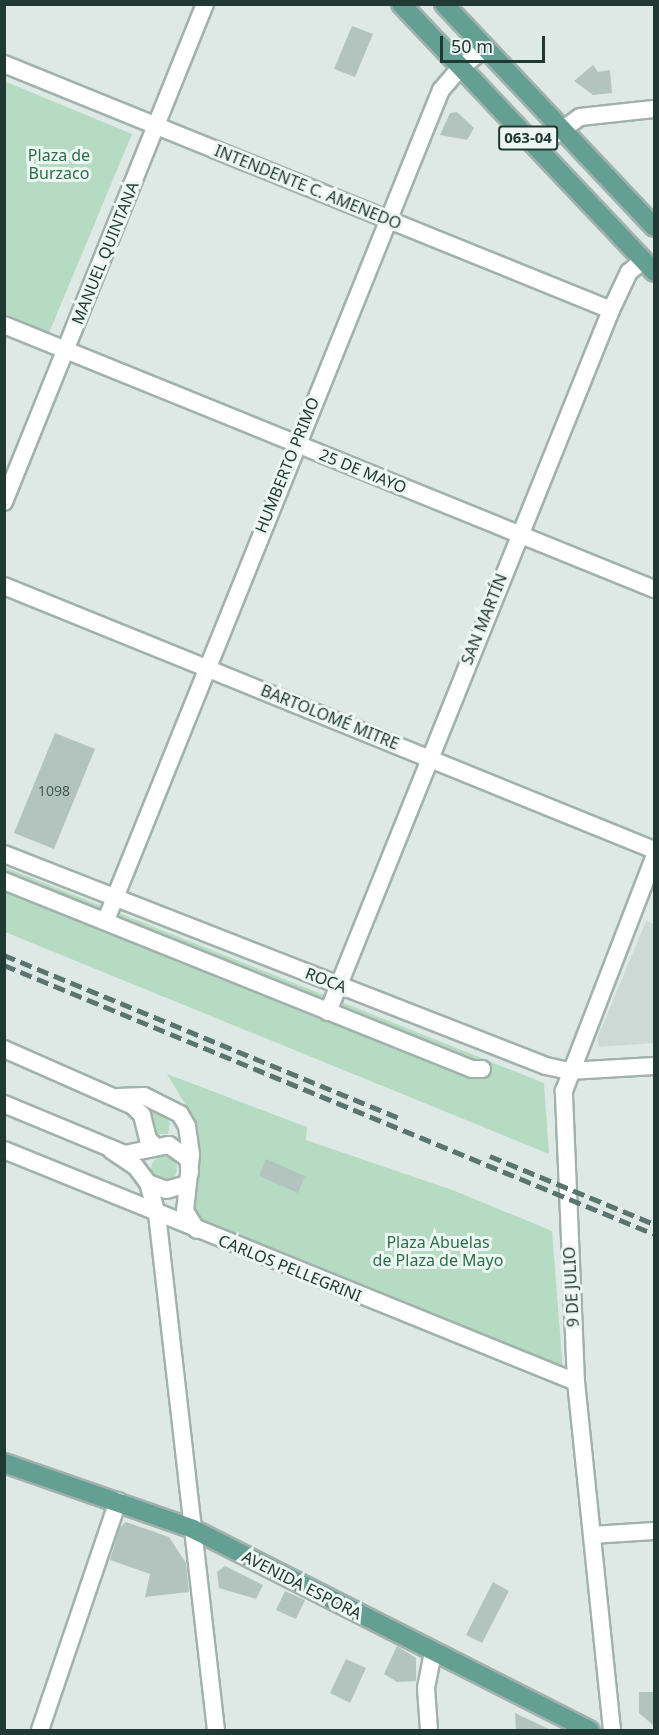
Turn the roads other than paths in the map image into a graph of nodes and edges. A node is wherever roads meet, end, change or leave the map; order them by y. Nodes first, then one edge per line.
1 (205, 4) edge
2 (401, 4) edge
3 (444, 4) edge
4 (485, 49) junction
5 (4, 64) edge
6 (461, 67) junction
7 (654, 109) edge
8 (157, 127) junction
9 (561, 127) junction
10 (537, 148) junction
11 (387, 218) junction
12 (654, 227) edge
13 (649, 266) edge
14 (611, 310) junction
15 (4, 325) edge
16 (65, 349) junction
17 (296, 444) junction
18 (4, 502) edge
19 (519, 535) junction
20 (4, 586) edge
21 (654, 589) edge
22 (206, 666) junction
23 (428, 758) junction
24 (654, 850) edge
25 (4, 854) edge
26 (654, 858) edge
27 (4, 882) edge
28 (113, 897) junction
29 (106, 920) junction
30 (340, 986) junction
31 (328, 1012) junction
32 (4, 1049) edge
33 (654, 1066) edge
34 (482, 1069) dead end
35 (569, 1071) junction
36 (118, 1097) junction
37 (4, 1104) edge
38 (151, 1139) junction
39 (4, 1150) edge
40 (111, 1150) junction
41 (145, 1179) junction
42 (189, 1179) junction
43 (157, 1214) junction
44 (197, 1230) junction
45 (576, 1382) junction
46 (4, 1463) edge
47 (118, 1502) junction
48 (193, 1529) junction
49 (654, 1531) edge
50 (592, 1535) junction
51 (433, 1652) junction
52 (40, 1731) edge
53 (216, 1731) edge
54 (429, 1731) edge
55 (590, 1731) edge
56 (612, 1731) edge

1 - 8 street, MANUEL QUINTANA
2 - 6 main road, 063-04
3 - 4 main road, 063-04
4 - 6 street, HUMBERTO PRIMO
4 - 9 main road, 063-04
5 - 8 street, INTENDENTE C. AMENEDO
6 - 10 main road, 063-04
6 - 11 street, HUMBERTO PRIMO
7 - 9 street
8 - 11 street, INTENDENTE C. AMENEDO
8 - 16 street, MANUEL QUINTANA
9 - 10 street
9 - 12 main road, 063-04
10 - 13 main road, 063-04
11 - 14 street, INTENDENTE C. AMENEDO
11 - 17 street, HUMBERTO PRIMO
13 - 14 street, SAN MARTÍN
14 - 19 street, SAN MARTÍN
15 - 16 street, 25 DE MAYO
16 - 17 street, 25 DE MAYO
16 - 18 street, MANUEL QUINTANA
17 - 19 street, 25 DE MAYO
17 - 22 street, HUMBERTO PRIMO
19 - 21 street, 25 DE MAYO
19 - 23 street, SAN MARTÍN
20 - 22 street, BARTOLOMÉ MITRE
22 - 23 street, BARTOLOMÉ MITRE
22 - 28 street, HUMBERTO PRIMO
23 - 24 street, BARTOLOMÉ MITRE
23 - 30 street, SAN MARTÍN
25 - 28 street, ROCA
26 - 35 street, 9 DE JULIO
27 - 29 street
28 - 29 street, HUMBERTO PRIMO
28 - 30 street, ROCA
29 - 31 street
30 - 31 street, SAN MARTÍN
30 - 35 street, ROCA
31 - 34 street
32 - 36 street
33 - 35 street, ROCA
35 - 45 street, 9 DE JULIO
36 - 38 street
36 - 42 street
37 - 40 street
38 - 40 street
38 - 41 street
38 - 42 street
39 - 43 street, CARLOS PELLEGRINI
40 - 41 street
41 - 42 street
41 - 43 street
42 - 44 street
43 - 44 street, CARLOS PELLEGRINI
43 - 48 street
44 - 45 street, CARLOS PELLEGRINI
45 - 50 street, 9 DE JULIO
46 - 47 main road, AVENIDA ESPORA
47 - 48 main road, AVENIDA ESPORA
47 - 52 street
48 - 51 main road, AVENIDA ESPORA
48 - 53 street
49 - 50 street
50 - 56 street, 9 DE JULIO
51 - 54 street
51 - 55 main road, AVENIDA ESPORA

